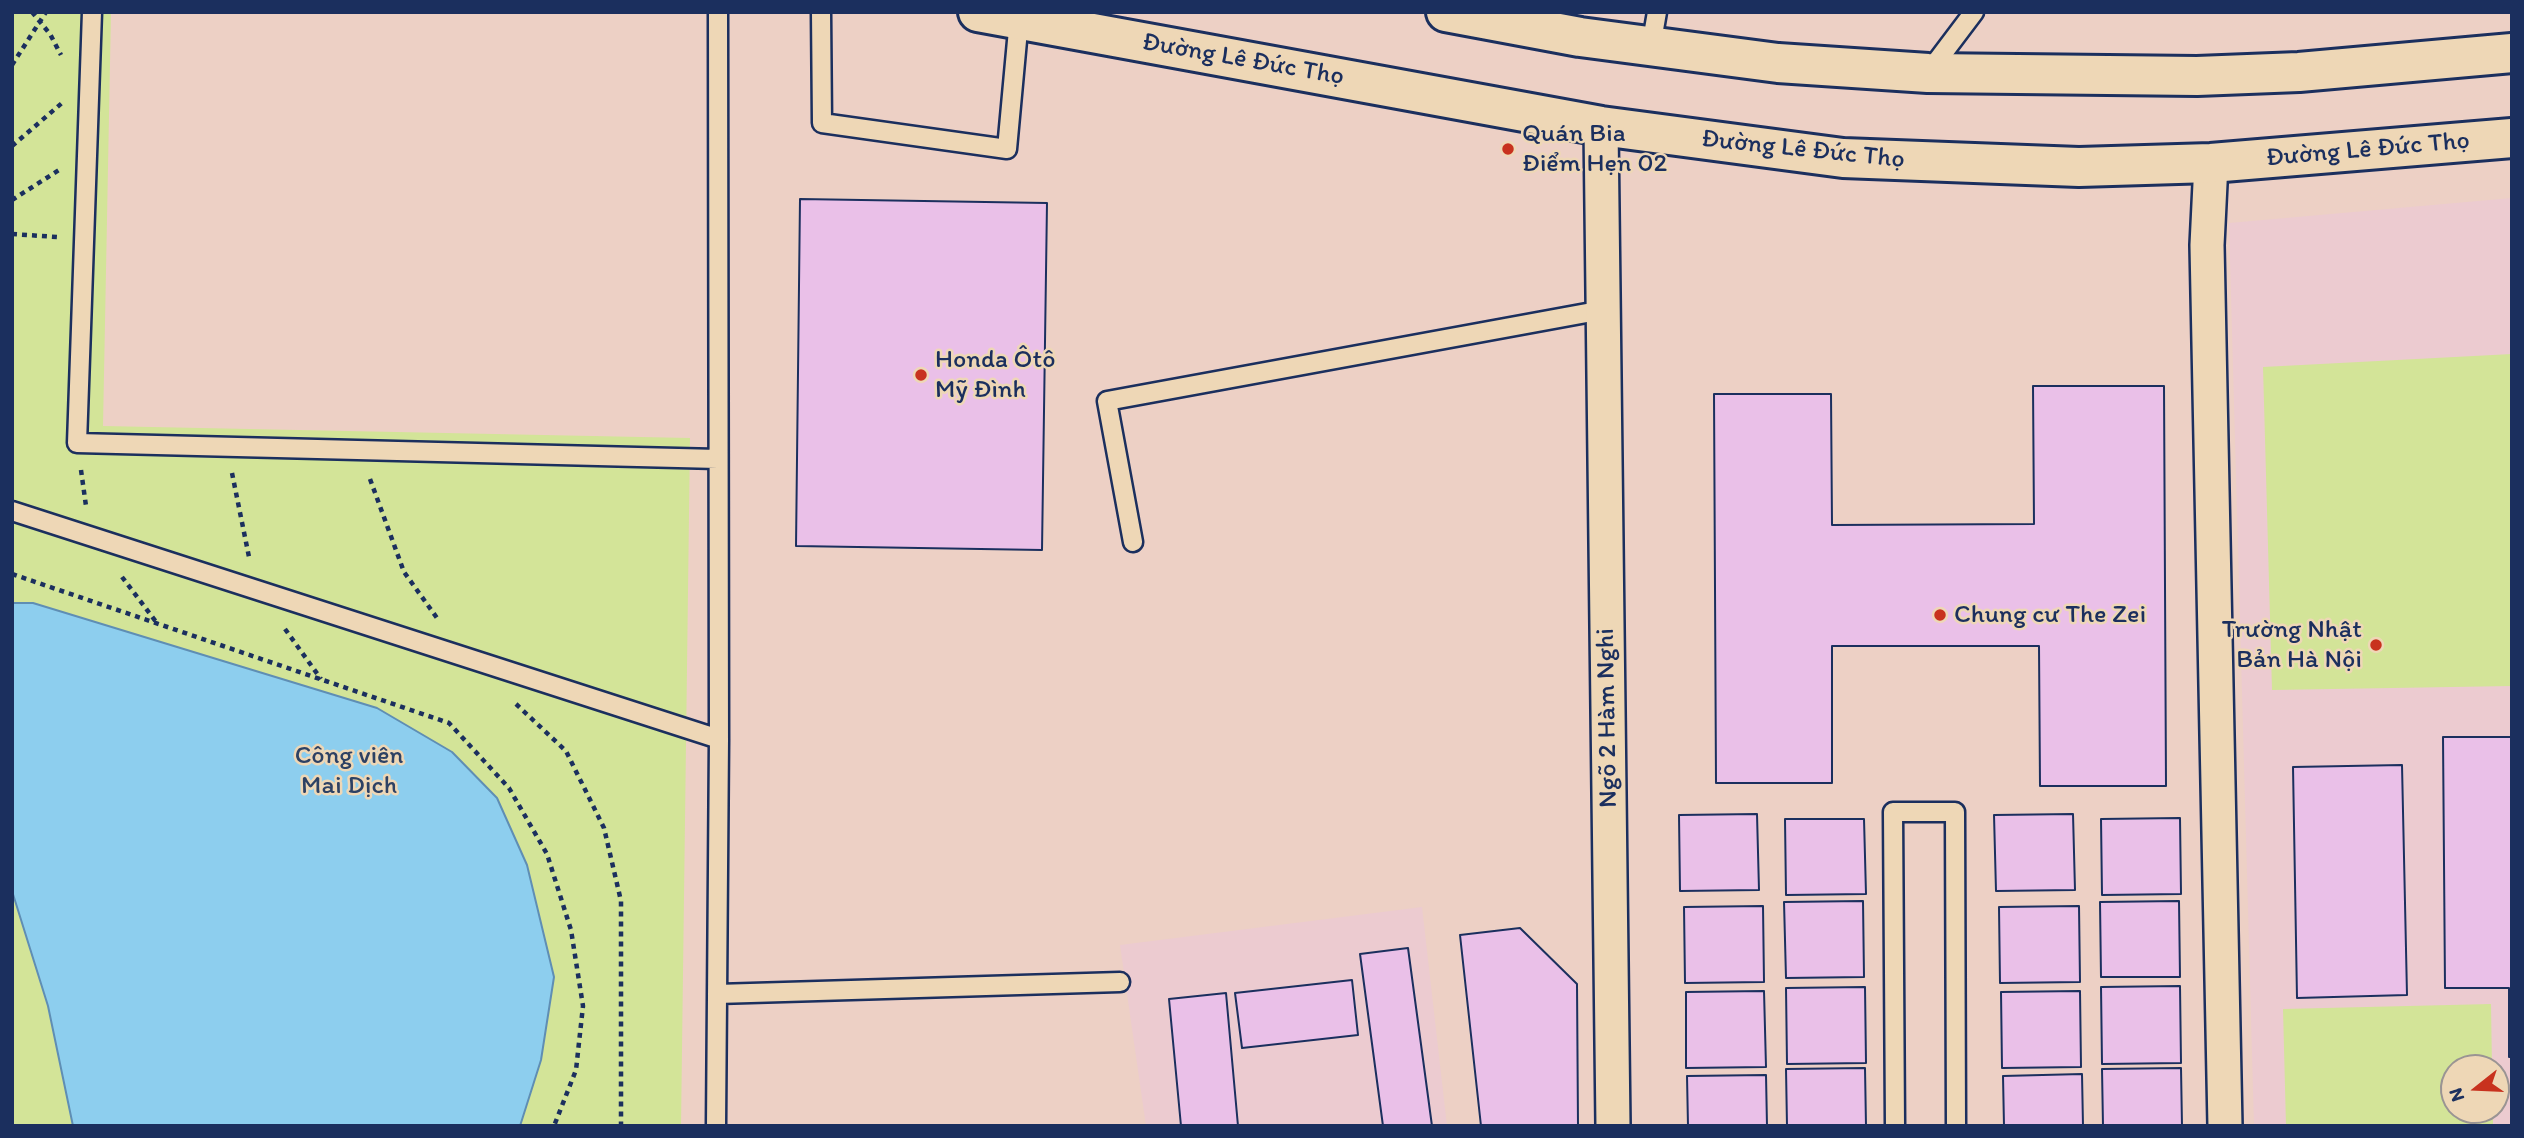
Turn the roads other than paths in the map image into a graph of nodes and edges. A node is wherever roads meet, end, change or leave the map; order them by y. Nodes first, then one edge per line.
1 (92, 12) edge
2 (718, 12) edge
3 (821, 12) edge
4 (978, 12) edge
5 (1446, 12) edge
6 (1974, 12) edge
7 (1019, 19) junction
8 (1576, 25) edge
9 (1654, 29) edge
10 (2512, 53) edge
11 (1928, 74) junction
12 (1601, 126) junction
13 (2512, 138) edge
14 (2211, 163) junction
15 (1603, 310) junction
16 (718, 459) junction
17 (12, 511) edge
18 (1133, 542) dead end
19 (719, 739) junction
20 (1121, 982) dead end
21 (717, 994) junction
22 (716, 1126) edge
23 (1613, 1126) edge
24 (1895, 1126) edge
25 (1956, 1126) edge
26 (2225, 1126) edge

1 - 16 lane
2 - 16 lane
3 - 7 lane
4 - 7 main road, Đường Lê Đức Thọ
5 - 8 main road
6 - 11 lane
7 - 12 main road, Đường Lê Đức Thọ
8 - 9 main road
9 - 11 main road
10 - 11 main road
12 - 14 main road, Đường Lê Đức Thọ
12 - 15 street, Ngõ 2 Hàm Nghi
13 - 14 main road, Đường Lê Đức Thọ
14 - 26 street
15 - 18 lane
15 - 23 street, Ngõ 2 Hàm Nghi
16 - 19 lane
17 - 19 lane
19 - 21 lane
20 - 21 lane
21 - 22 lane
24 - 25 lane

